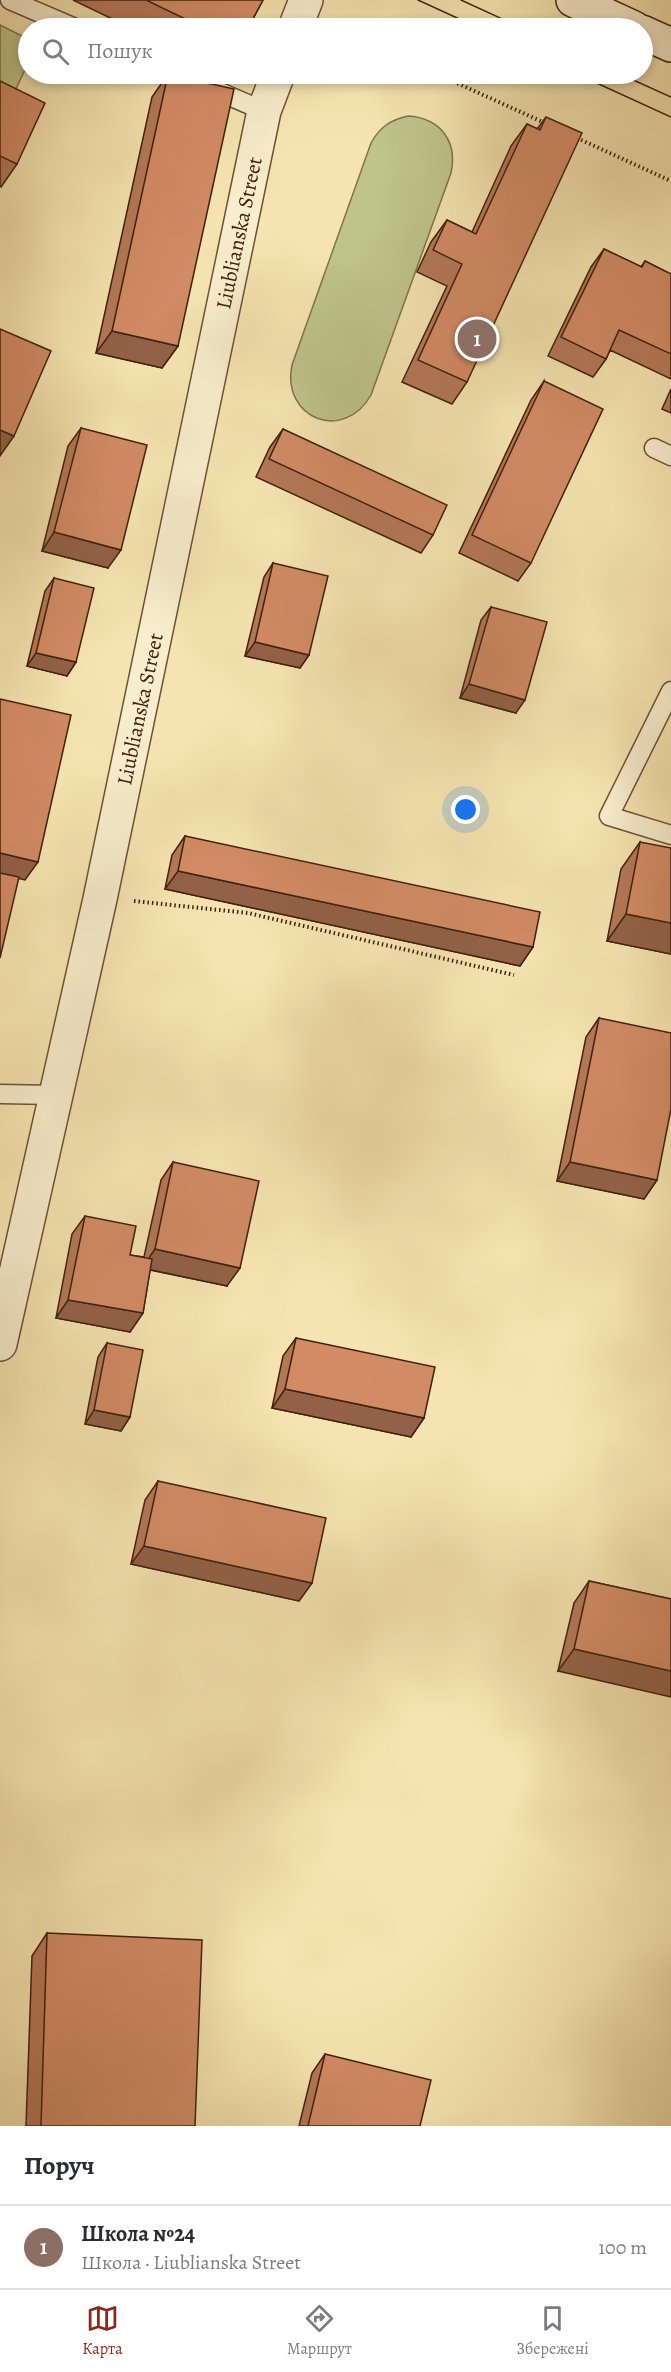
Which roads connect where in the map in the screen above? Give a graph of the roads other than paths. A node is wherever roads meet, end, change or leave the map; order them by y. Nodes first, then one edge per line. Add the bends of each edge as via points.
1 (10, 0) edge
2 (306, 0) edge
3 (577, 1) edge
4 (52, 18) edge
5 (299, 18) edge
6 (613, 18) edge
7 (653, 37) edge
8 (671, 45) edge
9 (201, 84) edge
10 (274, 84) edge
11 (264, 111) junction
12 (671, 691) edge
13 (671, 835) edge
14 (0, 1094) edge
15 (56, 1095) junction
16 (0, 1344) edge

1 - 4 lane
2 - 5 street
3 - 6 street
7 - 8 street
9 - 11 lane
10 - 11 street, Liublianska Street
11 - 15 street, Liublianska Street
12 - 13 lane via 609,816
14 - 15 lane
15 - 16 street, Liublianska Street

